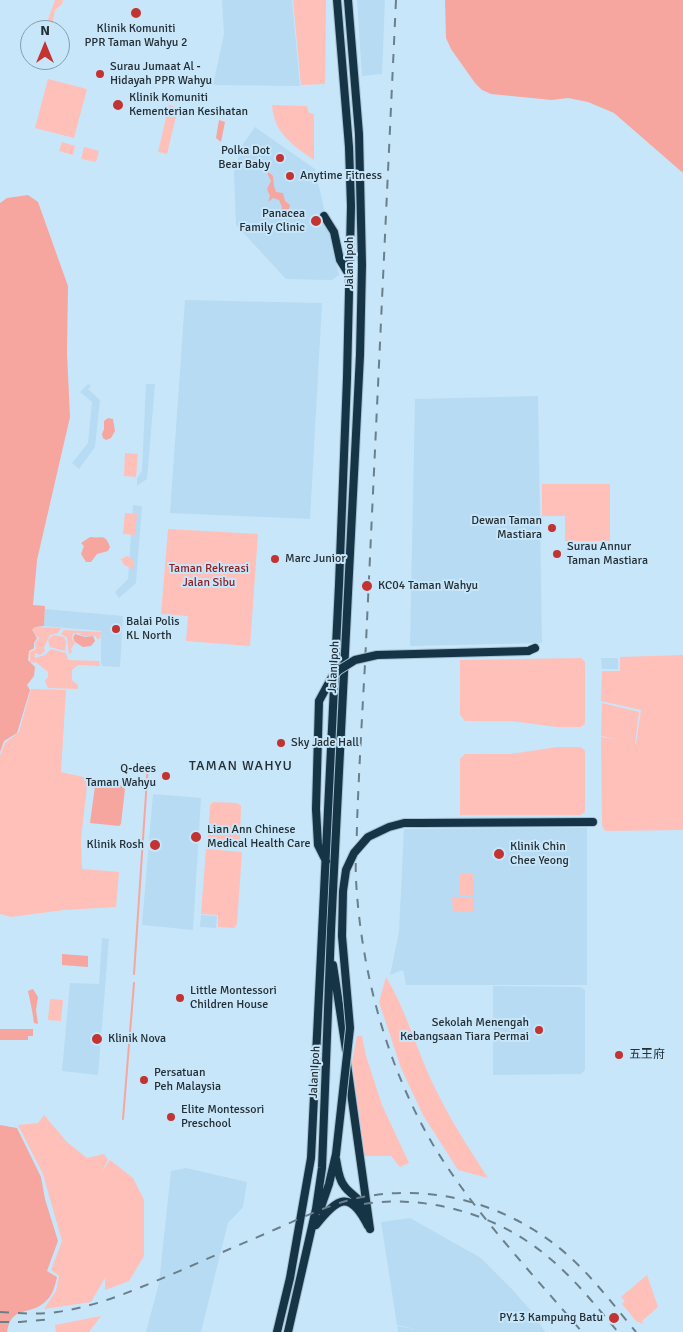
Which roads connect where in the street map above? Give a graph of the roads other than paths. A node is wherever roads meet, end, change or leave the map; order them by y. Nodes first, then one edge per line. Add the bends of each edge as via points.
1 (337, 0) edge
2 (348, 0) edge
3 (324, 216) dead end
4 (349, 275) junction
5 (535, 648) dead end
6 (592, 822) dead end
7 (326, 861) junction
8 (331, 946) junction
9 (336, 1154) junction
10 (369, 1215) junction
11 (316, 1225) junction
12 (308, 1244) junction
13 (277, 1332) edge
14 (288, 1332) edge

1 - 4 highway, Jalan Ipoh via 349,147
2 - 8 highway, Jalan Ipoh via 359,134 362,274
3 - 4 highway via 334,232 340,260
4 - 7 highway, Jalan Ipoh
5 - 7 highway, bridge via 528,651 377,655 355,660 332,677 319,701 316,809 318,845
6 - 9 highway, bridge via 397,824 368,837 350,860 344,880 342,936 350,1028
7 - 13 highway, Jalan Ipoh via 311,1158
8 - 10 highway
8 - 12 highway, Jalan Ipoh via 322,1168
9 - 10 highway via 340,1179 365,1205
9 - 11 highway
10 - 11 highway via 370,1230 357,1206 341,1202 333,1205
11 - 12 highway
12 - 14 highway, Jalan Ipoh

